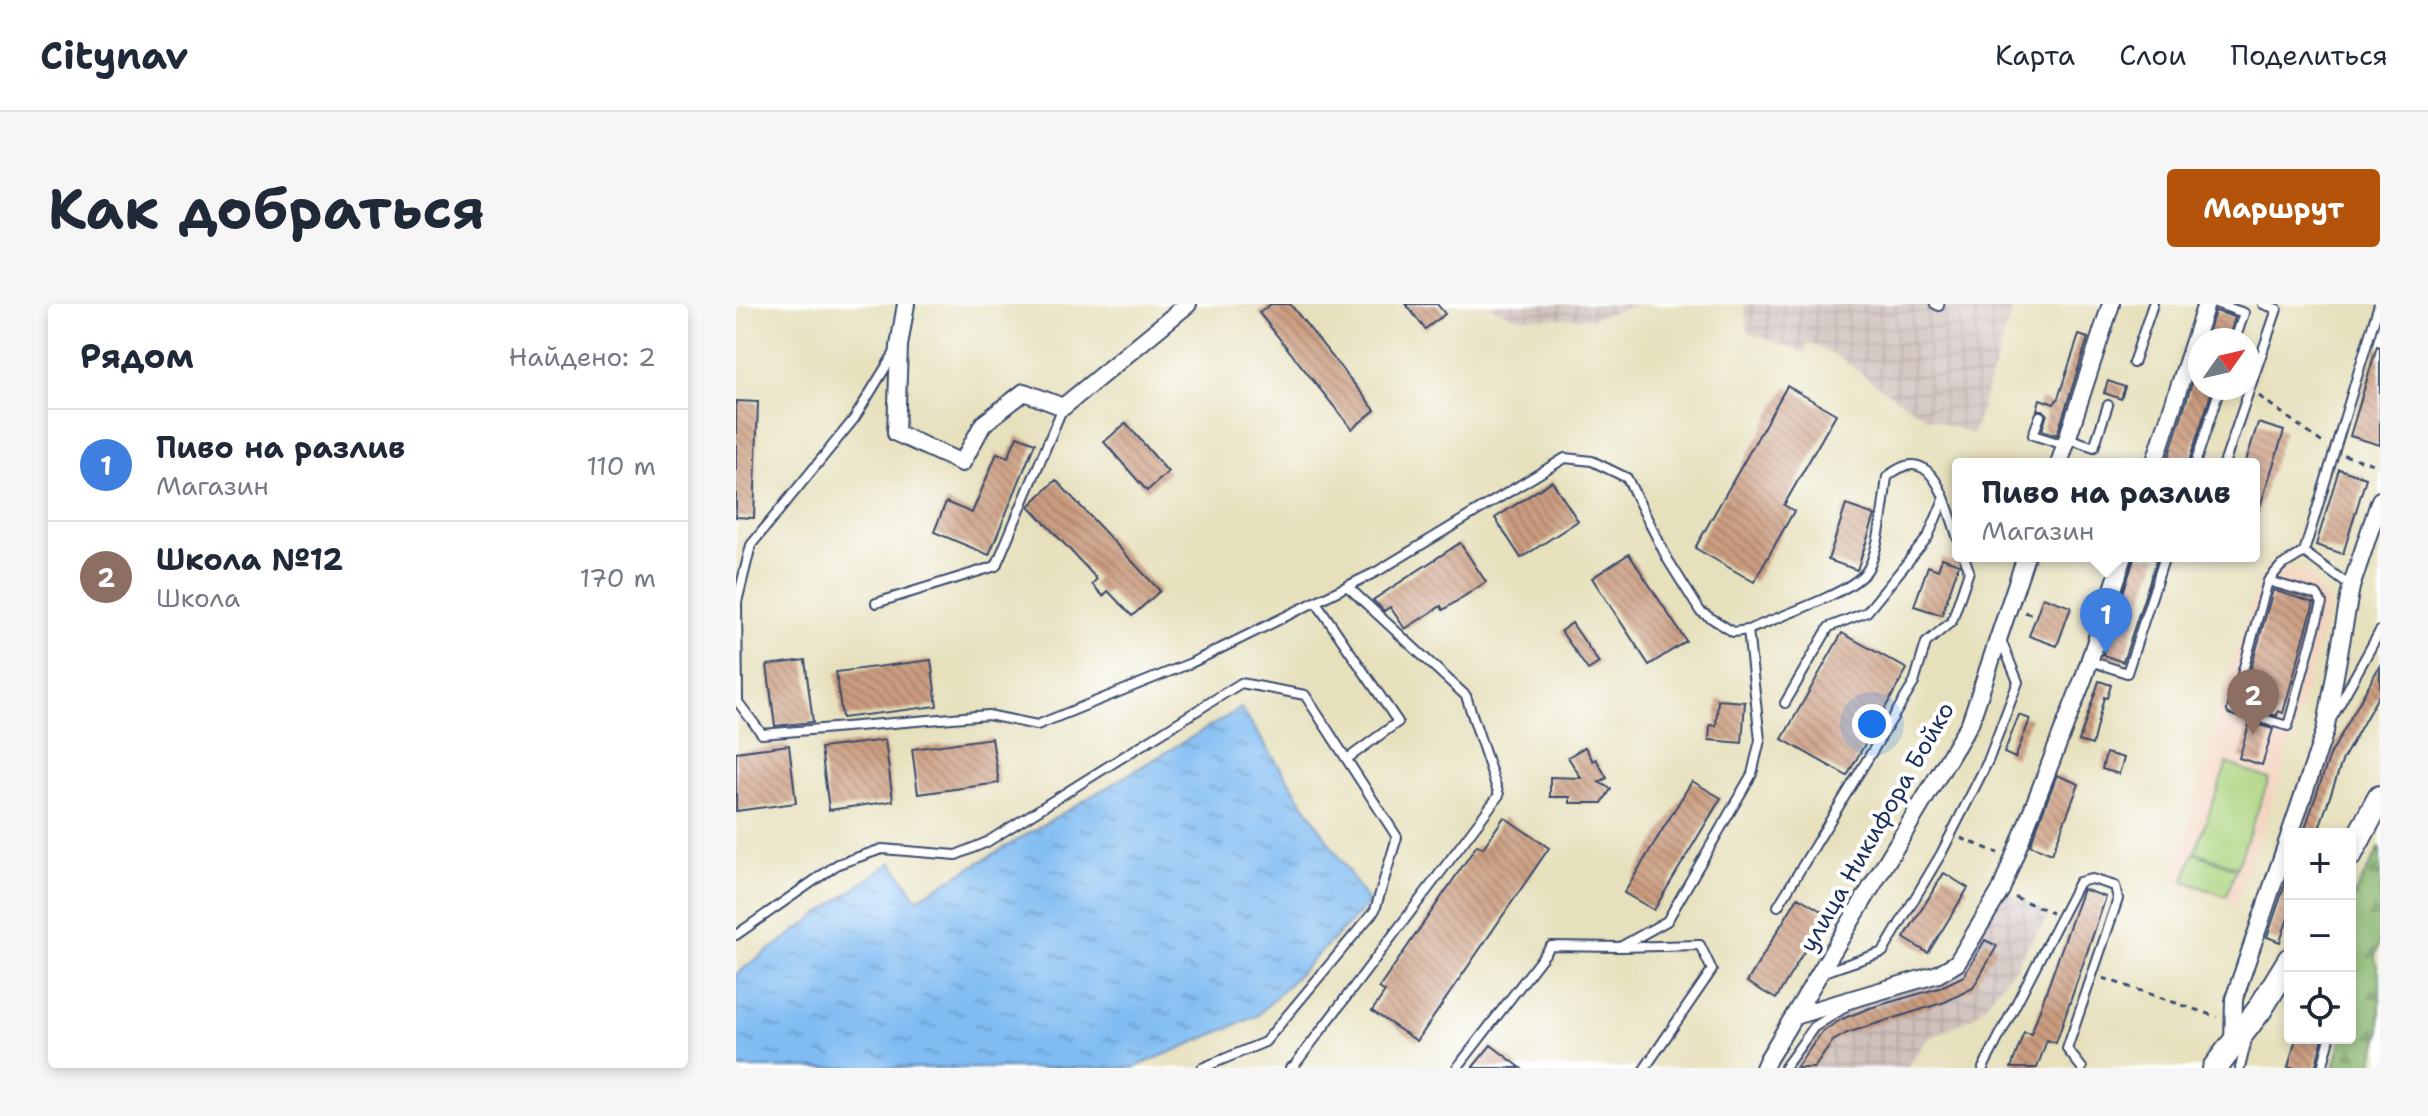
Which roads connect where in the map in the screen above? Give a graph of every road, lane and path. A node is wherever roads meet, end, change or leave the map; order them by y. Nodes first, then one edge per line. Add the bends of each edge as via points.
1 (906, 304) edge
2 (1188, 304) edge
3 (2111, 304) edge
4 (2153, 304) edge
5 (2206, 304) edge
6 (2218, 304) edge
7 (2263, 304) edge
8 (2379, 304) edge
9 (2239, 328) edge
10 (899, 346) junction
11 (2260, 359) edge
12 (2133, 363) dead end
13 (2260, 396) edge
14 (2216, 400) edge
15 (2246, 400) edge
16 (2108, 405) dead end
17 (1063, 407) junction
18 (2040, 416) dead end
19 (2067, 442) junction
20 (2334, 452) junction
21 (2061, 458) edge
22 (2156, 458) edge
23 (2197, 458) edge
24 (2226, 458) edge
25 (2380, 466) edge
26 (1944, 498) junction
27 (2380, 500) edge
28 (1952, 521) edge
29 (2304, 552) junction
30 (1966, 562) edge
31 (2024, 562) edge
32 (2122, 562) edge
33 (2163, 562) edge
34 (2268, 581) junction
35 (1347, 586) junction
36 (2351, 587) junction
37 (1316, 602) junction
38 (876, 603) dead end
39 (1748, 630) junction
40 (2380, 631) edge
41 (1998, 635) junction
42 (2090, 661) junction
43 (1785, 703) dead end
44 (2325, 731) junction
45 (1347, 759) junction
46 (2380, 798) edge
47 (2292, 828) edge
48 (2356, 843) edge
49 (1973, 844) dead end
50 (2284, 852) edge
51 (2013, 859) junction
52 (2001, 890) junction
53 (1778, 906) dead end
54 (2051, 913) dead end
55 (736, 935) edge
56 (1620, 947) junction
57 (2284, 968) edge
58 (1819, 974) junction
59 (2093, 974) junction
60 (1865, 995) junction
61 (1794, 1016) junction
62 (2239, 1030) junction
63 (2328, 1044) edge
64 (1293, 1067) edge
65 (1785, 1067) edge
66 (1202, 1068) edge
67 (1457, 1068) edge
68 (1645, 1068) edge
69 (1764, 1068) edge
70 (1983, 1068) edge
71 (2082, 1068) edge
72 (2215, 1068) edge
73 (2240, 1068) edge
74 (2322, 1068) edge

1 - 10 street
2 - 17 street
3 - 19 street
4 - 12 lane
5 - 22 street
6 - 9 lane via 2244,313
7 - 11 lane via 2277,309
8 - 20 lane
10 - 17 street via 896,433 962,463 983,424 1024,392
10 - 37 lane via 854,419 751,545 737,602 738,702 762,734 988,715 1037,725 1191,663
13 - 20 path
14 - 23 lane
15 - 24 lane
16 - 19 lane via 2094,447
17 - 38 lane via 996,566
18 - 19 lane via 2033,435
19 - 21 street
20 - 25 path
20 - 29 lane
26 - 28 lane
26 - 39 lane via 1933,474 1917,464 1900,466 1887,477 1879,533 1866,572 1842,590
26 - 43 lane via 1928,537 1867,612 1829,627
27 - 36 street
29 - 34 lane
29 - 36 lane
30 - 53 lane via 1969,571 1952,621 1926,643 1914,683
31 - 41 street, улица Никифора Бойко
32 - 42 street
33 - 42 lane via 2127,673
34 - 34 lane via 2232,710 2288,726 2322,603 2317,595
35 - 37 lane
35 - 39 lane via 1565,458 1592,461 1627,478 1700,611 1733,632
35 - 64 lane via 1466,696 1499,795
36 - 44 street
37 - 45 lane via 1398,722
39 - 56 lane via 1760,740 1752,774 1667,921
40 - 44 lane
41 - 58 street, улица Никифора Бойко via 1970,723
41 - 58 lane via 2018,682 1988,761 1941,854 1883,952
42 - 51 street
44 - 47 street
45 - 55 lane via 1305,695 1241,683 987,842 956,855 882,849 838,864
45 - 66 lane via 1397,837 1375,910 1265,1042
46 - 48 main road
49 - 51 path
50 - 62 street via 2234,999
51 - 52 street
52 - 54 path
52 - 60 street via 1957,963 1938,974
56 - 67 lane via 1551,946
56 - 68 lane via 1700,945 1712,970
57 - 62 main road
58 - 61 street, улица Никифора Бойко
59 - 62 path
59 - 70 lane via 2118,899 2115,886 2092,879 2079,882
59 - 71 lane via 2067,1049
60 - 61 street
60 - 65 lane via 1814,1027
61 - 69 street, улица Никифора Бойко
62 - 72 main road
62 - 73 lane
63 - 74 lane

